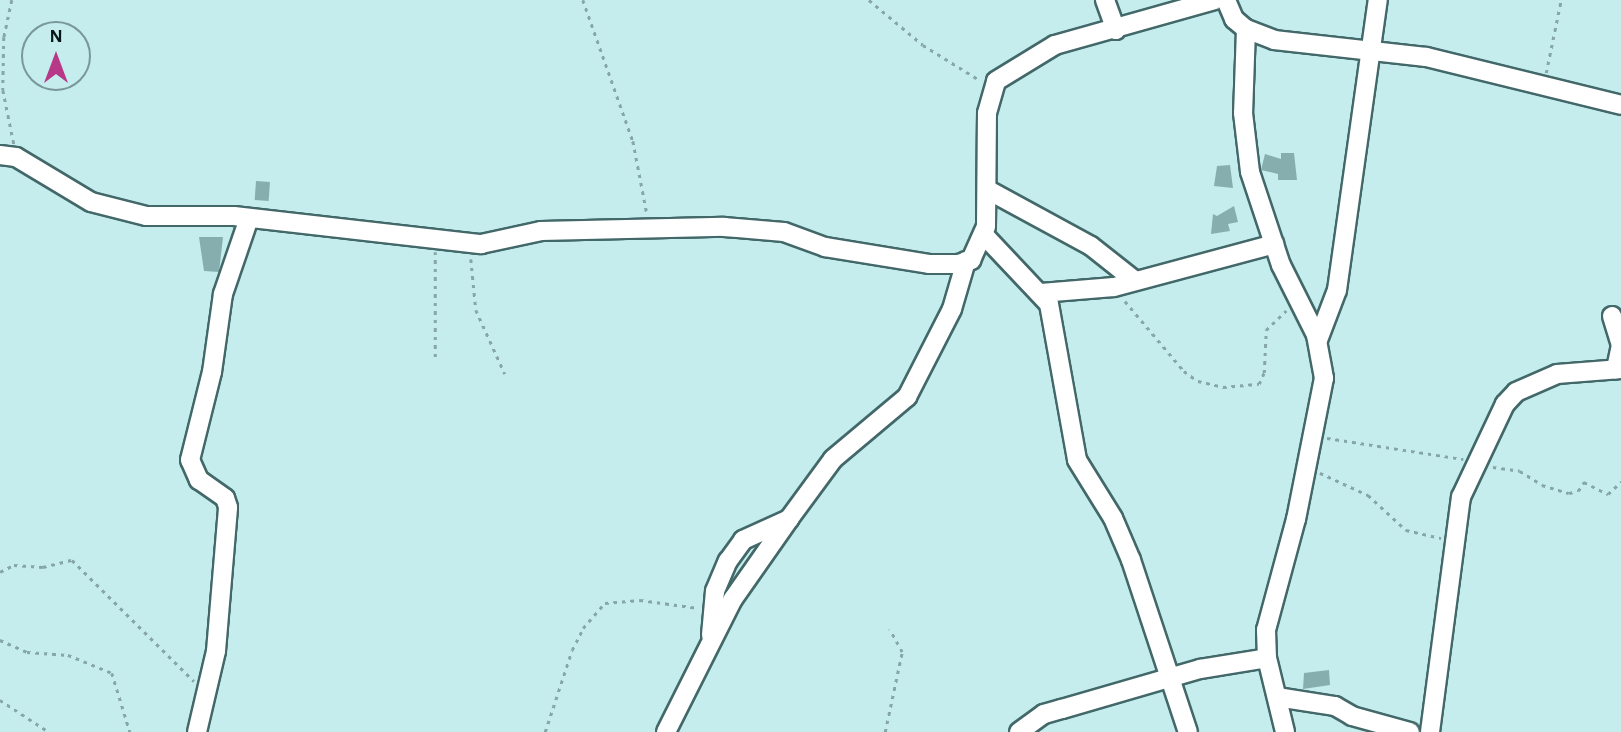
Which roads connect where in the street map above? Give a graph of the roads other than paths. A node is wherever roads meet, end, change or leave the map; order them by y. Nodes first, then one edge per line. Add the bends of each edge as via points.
1 (1105, 0) edge
2 (1215, 0) edge
3 (1226, 0) edge
4 (1378, 0) edge
5 (1246, 29) junction
6 (1116, 30) junction
7 (1371, 49) junction
8 (1621, 105) edge
9 (8, 156) edge
10 (988, 190) junction
11 (249, 218) junction
12 (984, 234) junction
13 (1274, 244) junction
14 (966, 261) junction
15 (1134, 280) junction
16 (1041, 293) junction
17 (1612, 316) dead end
18 (1318, 340) junction
19 (1619, 369) edge
20 (789, 519) junction
21 (712, 639) junction
22 (1267, 658) junction
23 (1171, 679) junction
24 (1277, 697) junction
25 (197, 732) edge
26 (666, 732) edge
27 (1018, 732) edge
28 (1188, 732) edge
29 (1284, 732) edge
30 (1410, 732) edge
31 (1430, 732) edge

1 - 6 street
2 - 6 street
3 - 5 street via 1234,19
4 - 7 street
5 - 7 street via 1274,40
5 - 13 street via 1243,113 1248,152
6 - 10 street via 1055,45 1014,67 993,88 987,113
7 - 8 street via 1464,64
7 - 18 street via 1336,290
9 - 11 street via 74,194 125,213
10 - 12 street
10 - 15 street via 1091,246
11 - 14 street via 471,242 541,231 649,225 784,232 825,247 929,264
11 - 25 street via 223,294 212,372 190,460 199,480 225,498 228,507 220,615
12 - 14 street via 971,260
12 - 16 street
13 - 15 street
13 - 18 street
14 - 20 street via 952,310 907,397 833,459
15 - 16 street via 1114,287
16 - 23 street via 1055,321 1077,460 1114,518
17 - 19 street via 1620,345
18 - 22 street via 1324,378 1307,468 1268,620
19 - 31 street via 1557,374 1516,392 1505,404 1461,497
20 - 21 street via 733,599
20 - 21 street via 743,540 727,561 711,610
21 - 26 street
22 - 23 street via 1230,662
22 - 24 street
23 - 27 street via 1044,714
23 - 28 street
24 - 29 street
24 - 30 street via 1335,706 1352,716

